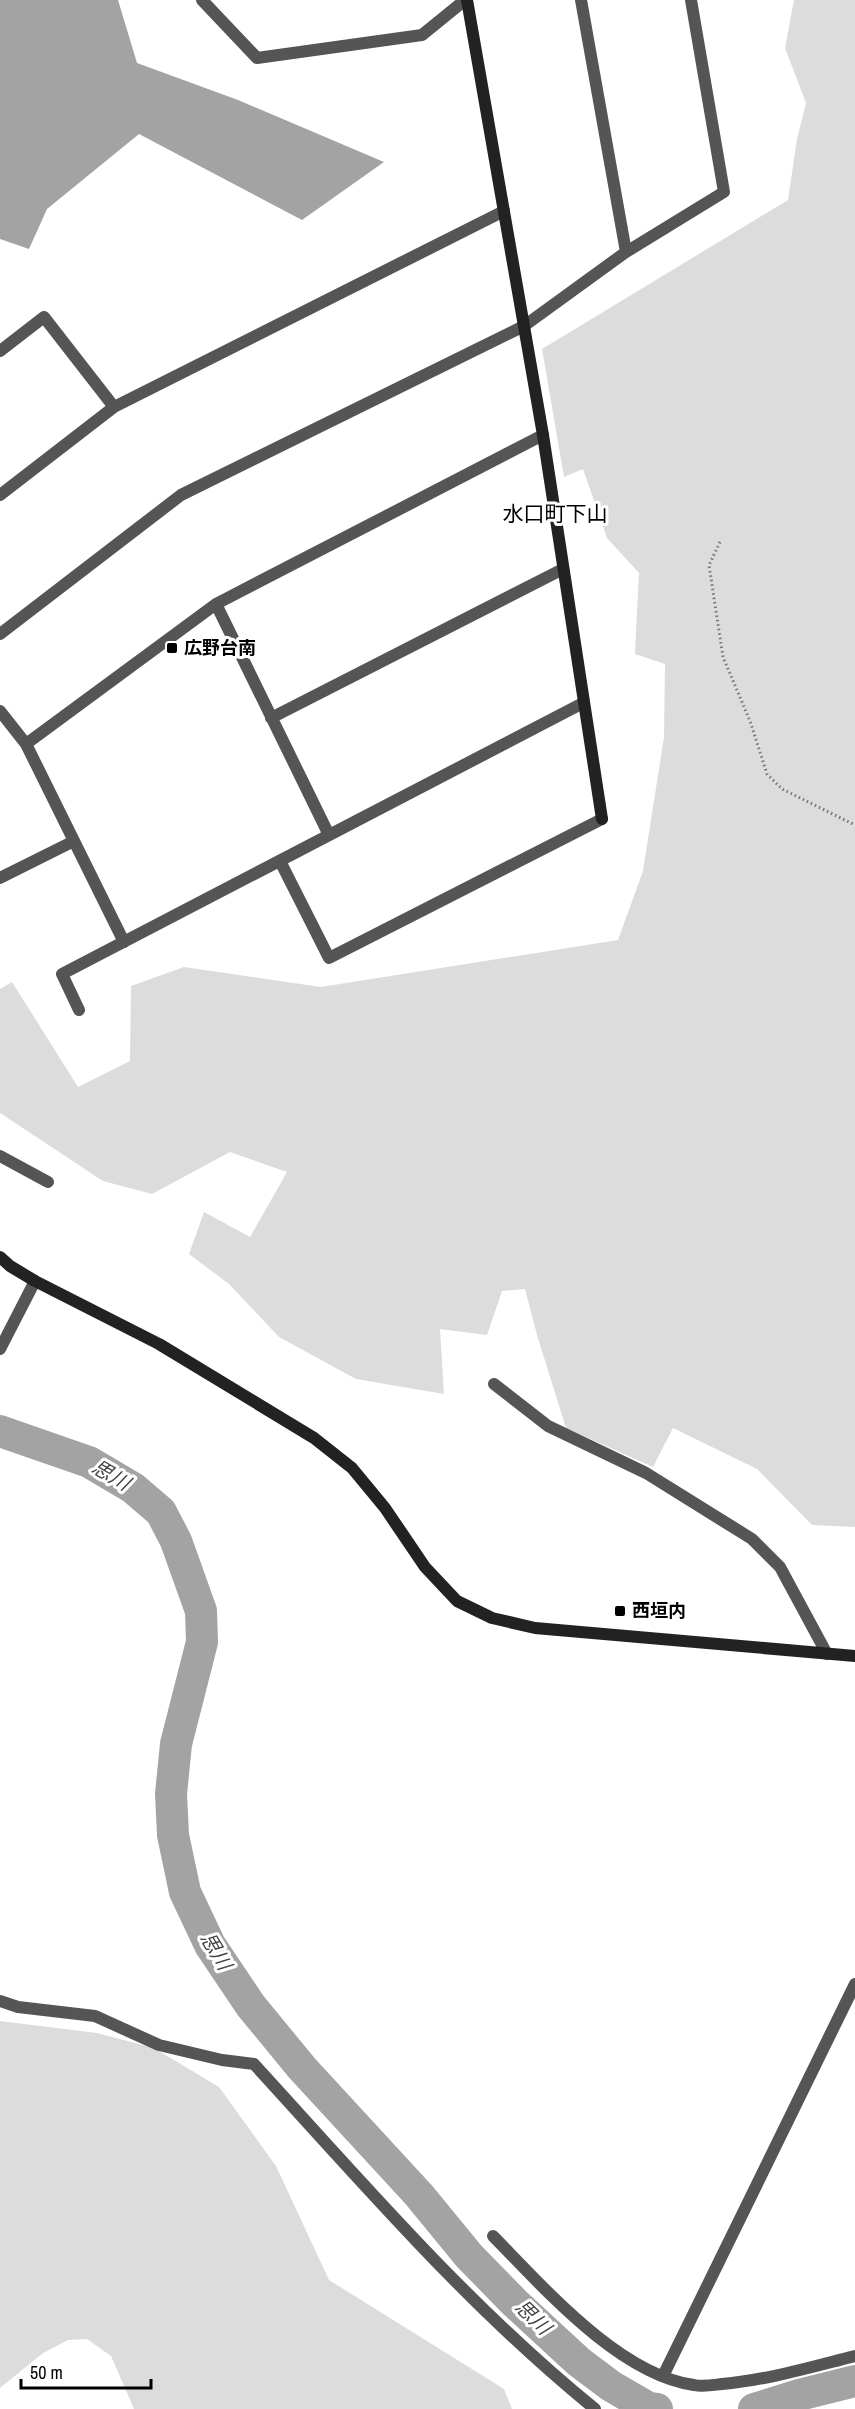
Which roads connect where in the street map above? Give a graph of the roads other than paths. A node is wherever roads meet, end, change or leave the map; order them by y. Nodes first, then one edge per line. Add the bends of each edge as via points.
1 (202, 0) edge
2 (466, 0) edge
3 (581, 0) edge
4 (691, 0) edge
5 (504, 211) junction
6 (627, 252) junction
7 (524, 326) junction
8 (0, 351) edge
9 (114, 406) junction
10 (543, 435) junction
11 (0, 495) edge
12 (563, 569) junction
13 (216, 604) junction
14 (0, 634) edge
15 (583, 703) junction
16 (0, 711) edge
17 (271, 718) junction
18 (26, 744) junction
19 (329, 835) junction
20 (74, 841) junction
21 (280, 861) junction
22 (0, 878) edge
23 (124, 942) junction
24 (79, 1010) dead end
25 (0, 1156) edge
26 (48, 1182) dead end
27 (0, 1257) edge
28 (35, 1281) junction
29 (0, 1349) edge
30 (494, 1384) dead end
31 (826, 1654) junction
32 (855, 1656) edge
33 (855, 1984) edge
34 (0, 2001) edge
35 (494, 2236) dead end
36 (855, 2356) edge
37 (663, 2376) junction
38 (595, 2409) edge

1 - 2 street via 256,58 422,34
2 - 5 street
3 - 6 street
4 - 6 street via 724,192
5 - 7 street
5 - 9 street
6 - 7 street
7 - 10 street
7 - 14 street via 181,495
8 - 9 street via 44,317
9 - 11 street
10 - 12 street
10 - 13 street
12 - 15 street
12 - 17 street
13 - 17 street
13 - 18 street
15 - 19 street
15 - 21 street via 602,819 329,958
16 - 18 street
17 - 19 street
18 - 20 street
19 - 21 street
20 - 22 street
20 - 23 street
21 - 23 street
23 - 24 street via 62,974
25 - 26 street
27 - 28 street
28 - 29 street
28 - 31 street via 159,1344 314,1438 352,1468 425,1567 457,1601 492,1618 535,1628
30 - 31 street via 548,1426 646,1473 752,1539 780,1567
31 - 32 street
33 - 37 street
34 - 38 street via 18,2007 95,2016 159,2045 254,2064 500,2327
35 - 37 street via 555,2298 625,2358
36 - 37 street via 733,2383 696,2386

